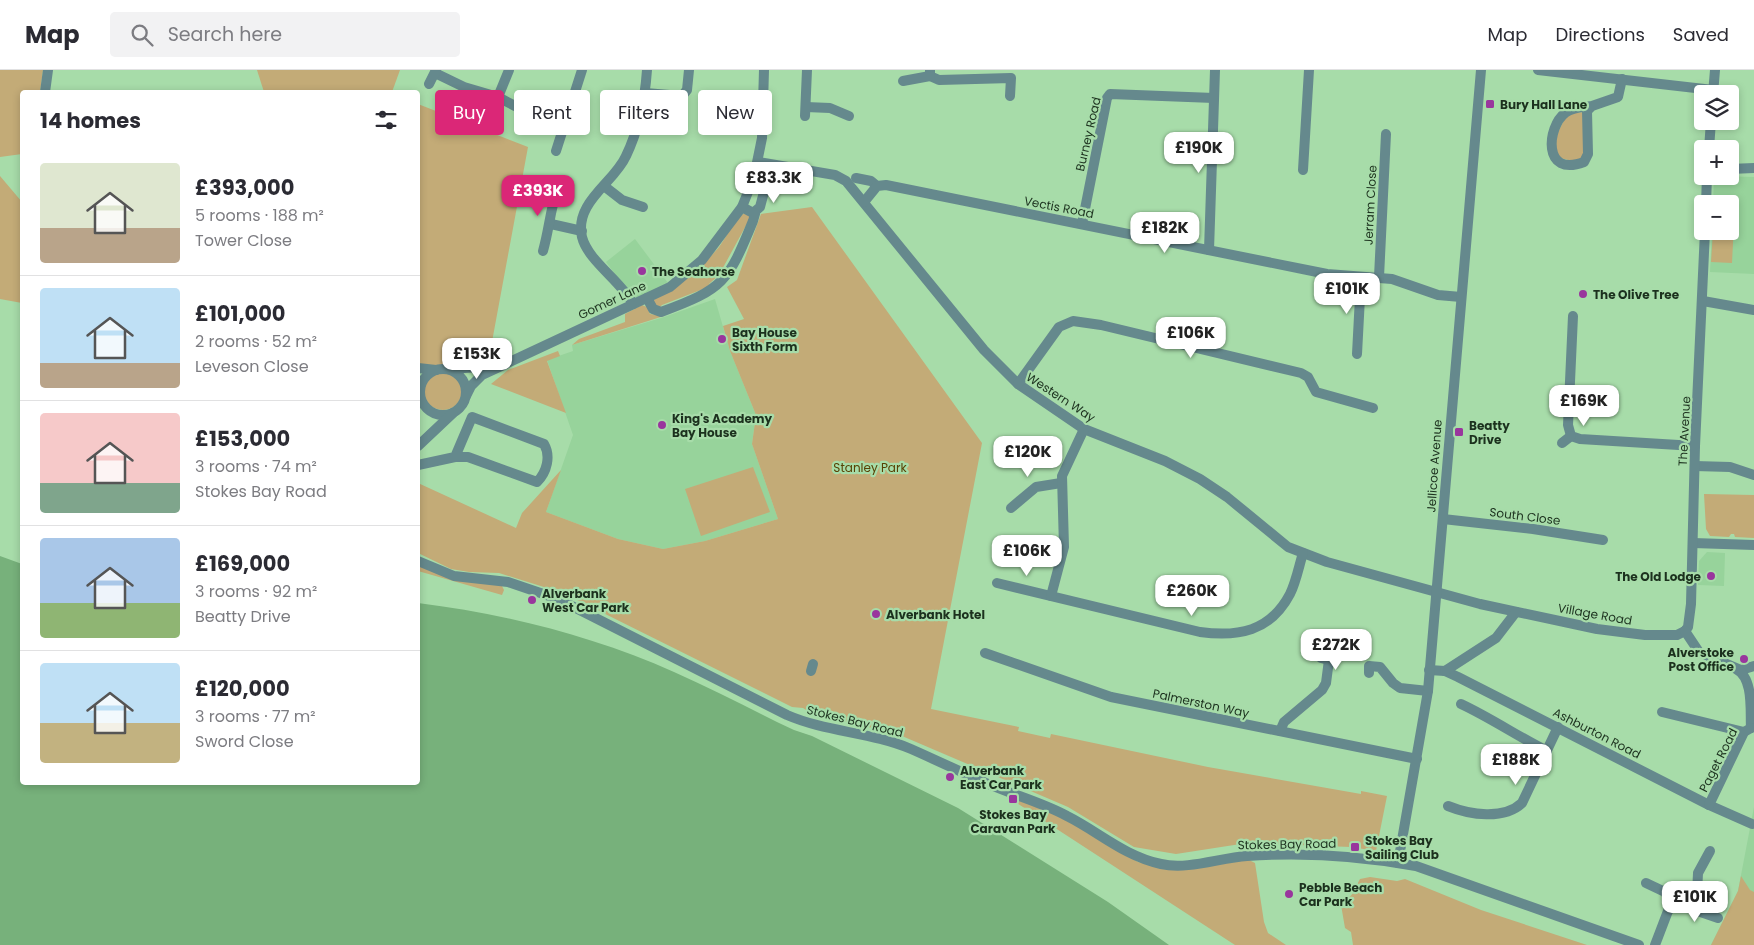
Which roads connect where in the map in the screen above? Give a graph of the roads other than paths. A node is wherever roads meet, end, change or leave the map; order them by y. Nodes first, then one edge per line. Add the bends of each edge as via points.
1 (48, 70) edge
2 (509, 70) edge
3 (582, 70) edge
4 (648, 70) edge
5 (689, 70) edge
6 (764, 70) edge
7 (807, 70) edge
8 (1215, 70) edge
9 (1309, 70) edge
10 (1481, 70) edge
11 (1538, 70) edge
12 (1715, 70) edge
13 (435, 71) edge
14 (930, 73) edge
15 (1622, 79) junction
16 (902, 82) dead end
17 (429, 84) dead end
18 (1714, 85) edge
19 (1694, 89) edge
20 (45, 90) edge
21 (474, 90) edge
22 (501, 90) edge
23 (645, 90) edge
24 (687, 90) edge
25 (1010, 96) dead end
26 (1214, 98) junction
27 (504, 100) edge
28 (514, 106) dead end
29 (1592, 106) junction
30 (849, 116) dead end
31 (1386, 134) dead end
32 (634, 135) edge
33 (556, 151) dead end
34 (758, 162) junction
35 (1754, 168) edge
36 (1739, 169) edge
37 (1303, 170) dead end
38 (768, 177) dead end
39 (856, 178) dead end
40 (604, 186) junction
41 (877, 186) junction
42 (557, 190) dead end
43 (864, 202) junction
44 (643, 207) dead end
45 (742, 207) junction
46 (753, 212) junction
47 (551, 224) junction
48 (1082, 224) junction
49 (582, 231) junction
50 (1705, 240) edge
51 (1209, 250) junction
52 (543, 251) dead end
53 (1379, 277) junction
54 (1361, 278) junction
55 (1461, 297) junction
56 (648, 298) junction
57 (1703, 301) junction
58 (633, 304) junction
59 (1754, 310) edge
60 (1573, 316) dead end
61 (1356, 355) dead end
62 (501, 364) junction
63 (420, 368) edge
64 (449, 369) junction
65 (436, 370) junction
66 (1018, 384) junction
67 (420, 389) edge
68 (420, 395) edge
69 (466, 396) junction
70 (426, 408) junction
71 (1373, 408) dead end
72 (454, 412) junction
73 (1084, 429) junction
74 (1571, 436) junction
75 (427, 437) junction
76 (1562, 442) dead end
77 (420, 444) edge
78 (1695, 446) junction
79 (456, 457) junction
80 (420, 464) edge
81 (1694, 466) junction
82 (1754, 475) edge
83 (1061, 483) junction
84 (1027, 509) dead end
85 (1443, 519) junction
86 (1603, 540) dead end
87 (1692, 543) junction
88 (1754, 545) edge
89 (1303, 553) junction
90 (420, 562) edge
91 (997, 583) dead end
92 (1436, 592) junction
93 (1051, 596) junction
94 (1516, 612) junction
95 (1685, 631) junction
96 (1340, 649) dead end
97 (985, 653) dead end
98 (1754, 666) edge
99 (1736, 668) junction
100 (1430, 670) junction
101 (1754, 670) edge
102 (1445, 671) junction
103 (1369, 673) dead end
104 (1748, 688) junction
105 (1428, 691) junction
106 (1461, 704) dead end
107 (1662, 712) dead end
108 (1558, 727) junction
109 (1750, 730) edge
110 (1280, 732) junction
111 (1547, 751) junction
112 (1417, 759) junction
113 (1709, 805) junction
114 (1448, 806) dead end
115 (1752, 824) dead end
116 (1709, 851) dead end
117 (1398, 863) junction
118 (1646, 883) dead end
119 (1673, 906) junction
120 (1692, 908) junction
121 (1718, 918) dead end
122 (1640, 945) edge
123 (1655, 945) edge

1 - 20 street
2 - 22 street
3 - 33 street via 567,133
4 - 23 street
5 - 24 street
6 - 34 street, Gomer Lane
7 - 30 street via 805,111 830,108
8 - 26 street
9 - 37 street
10 - 55 street, Jellicoe Avenue
11 - 15 street
12 - 18 street
13 - 17 street
13 - 21 street
14 - 16 street
14 - 25 street via 939,80 1011,78
15 - 19 street
15 - 29 street via 1618,97
26 - 48 street, Burney Road via 1110,94 1106,98
26 - 51 street
27 - 28 street
29 - 29 street via 1587,111 1588,154 1584,162 1564,165 1553,157 1552,151 1560,118 1567,112
31 - 53 street, Jerram Close
32 - 40 street via 620,168
34 - 43 street, Western Way via 835,175 846,181
34 - 45 street, Gomer Lane
35 - 36 street
38 - 46 street via 760,207
39 - 41 street, Vectis Road via 871,181
40 - 44 street via 622,200
40 - 49 street via 588,204
41 - 43 street
41 - 48 street, Vectis Road via 886,185
42 - 47 street
43 - 66 street, Western Way via 984,350
45 - 46 street
45 - 56 street, Gomer Lane via 702,260 670,287
46 - 56 street via 754,221 725,279 693,300 661,312 653,309
47 - 49 street
47 - 52 street
48 - 51 street, Vectis Road
49 - 58 street via 589,250
50 - 57 street, The Avenue
51 - 54 street, Vectis Road
53 - 54 street, Vectis Road
53 - 55 street, Vectis Road via 1392,278 1438,295
54 - 61 street
55 - 85 street, Jellicoe Avenue
56 - 58 street, Gomer Lane
57 - 59 street
57 - 78 street, The Avenue
58 - 62 street, Gomer Lane
60 - 74 street via 1568,425
62 - 64 street
62 - 69 street via 476,380
63 - 65 street
64 - 65 street
64 - 69 street via 461,377
65 - 67 street via 425,376
66 - 71 street via 1059,326 1073,321 1300,373 1308,378 1316,392
66 - 73 street, Western Way
68 - 70 street
69 - 72 street
70 - 72 street via 440,415
70 - 75 street via 432,423
72 - 75 street
73 - 83 street
73 - 89 street, Western Way via 1165,461 1200,479 1277,539
74 - 76 street
74 - 78 street via 1580,440
75 - 77 street
78 - 81 street, The Avenue
79 - 79 street via 472,417 544,444 548,451 548,462 537,482 468,457
79 - 80 street
81 - 82 street via 1730,467
81 - 87 street, The Avenue
83 - 84 street via 1036,488 1015,504
83 - 93 street via 1064,547
85 - 86 street, South Close
85 - 92 street, Jellicoe Avenue
87 - 88 street
87 - 95 street, The Avenue via 1691,604
89 - 92 street, Western Way
89 - 93 street via 1290,593 1279,610 1266,622 1246,632 1223,635 1200,632
90 - 117 street, Stokes Bay Road via 454,576 517,584 558,599 795,718 817,726 885,739 909,748 986,783 1045,805 1141,859 1162,865 1182,865 1246,856 1335,856
91 - 93 street
92 - 94 street, Village Road
92 - 100 street, Jellicoe Avenue
94 - 95 street, Village Road via 1622,634 1677,635
94 - 102 street via 1496,638
95 - 99 street via 1699,652
96 - 110 street via 1325,659 1326,683 1322,690 1284,722
97 - 110 street, Palmerston Way via 1024,664 1092,692
98 - 99 street via 1743,670
99 - 104 street via 1744,675
100 - 102 street, Ashburton Road
100 - 105 street, Jellicoe Avenue
101 - 104 street
102 - 108 street, Ashburton Road
103 - 105 street via 1369,666 1380,667 1400,688
104 - 109 street
105 - 112 street, Jellicoe Avenue
106 - 111 street
107 - 109 street
108 - 111 street
108 - 113 street, Ashburton Road
109 - 113 street, Paget Road
110 - 112 street, Palmerston Way
111 - 114 street via 1522,803 1514,810 1505,814 1462,812
112 - 117 street, Jellicoe Avenue
113 - 115 street, Ashburton Road
116 - 120 street via 1698,876 1698,892
117 - 122 street, Stokes Bay Road via 1416,866
118 - 119 street via 1665,892
119 - 120 street
119 - 123 street
120 - 121 street

